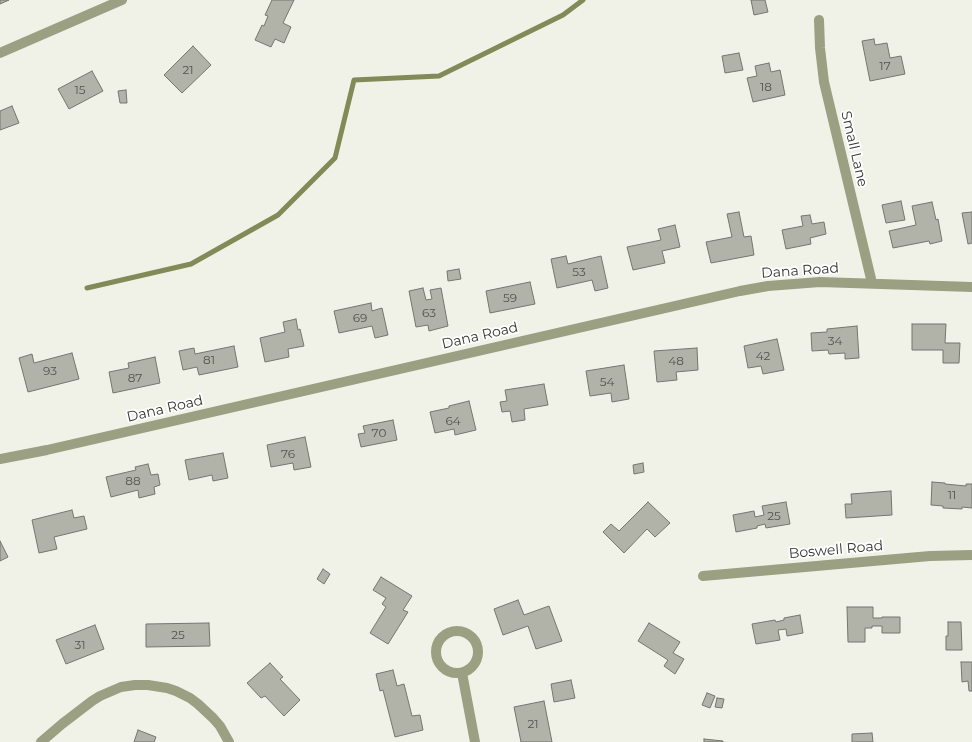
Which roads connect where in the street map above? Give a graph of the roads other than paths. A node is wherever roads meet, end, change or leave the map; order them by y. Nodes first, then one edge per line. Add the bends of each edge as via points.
1 (122, 0) edge
2 (820, 20) dead end
3 (0, 54) edge
4 (872, 283) junction
5 (972, 287) edge
6 (0, 459) edge
7 (972, 555) edge
8 (703, 576) dead end
9 (462, 673) junction
10 (41, 742) edge
11 (229, 742) edge
12 (475, 742) edge

1 - 3 street
2 - 4 street, Small Lane via 824,82
4 - 5 street, Dana Road
4 - 6 street, Dana Road via 820,282 740,291 55,449
7 - 8 street, Boswell Road via 930,556
9 - 9 street via 444,668 436,656 441,638 457,630 466,632 473,638 479,650 476,663
9 - 12 street
10 - 11 street via 100,696 121,687 148,685 176,691 190,698 213,718

